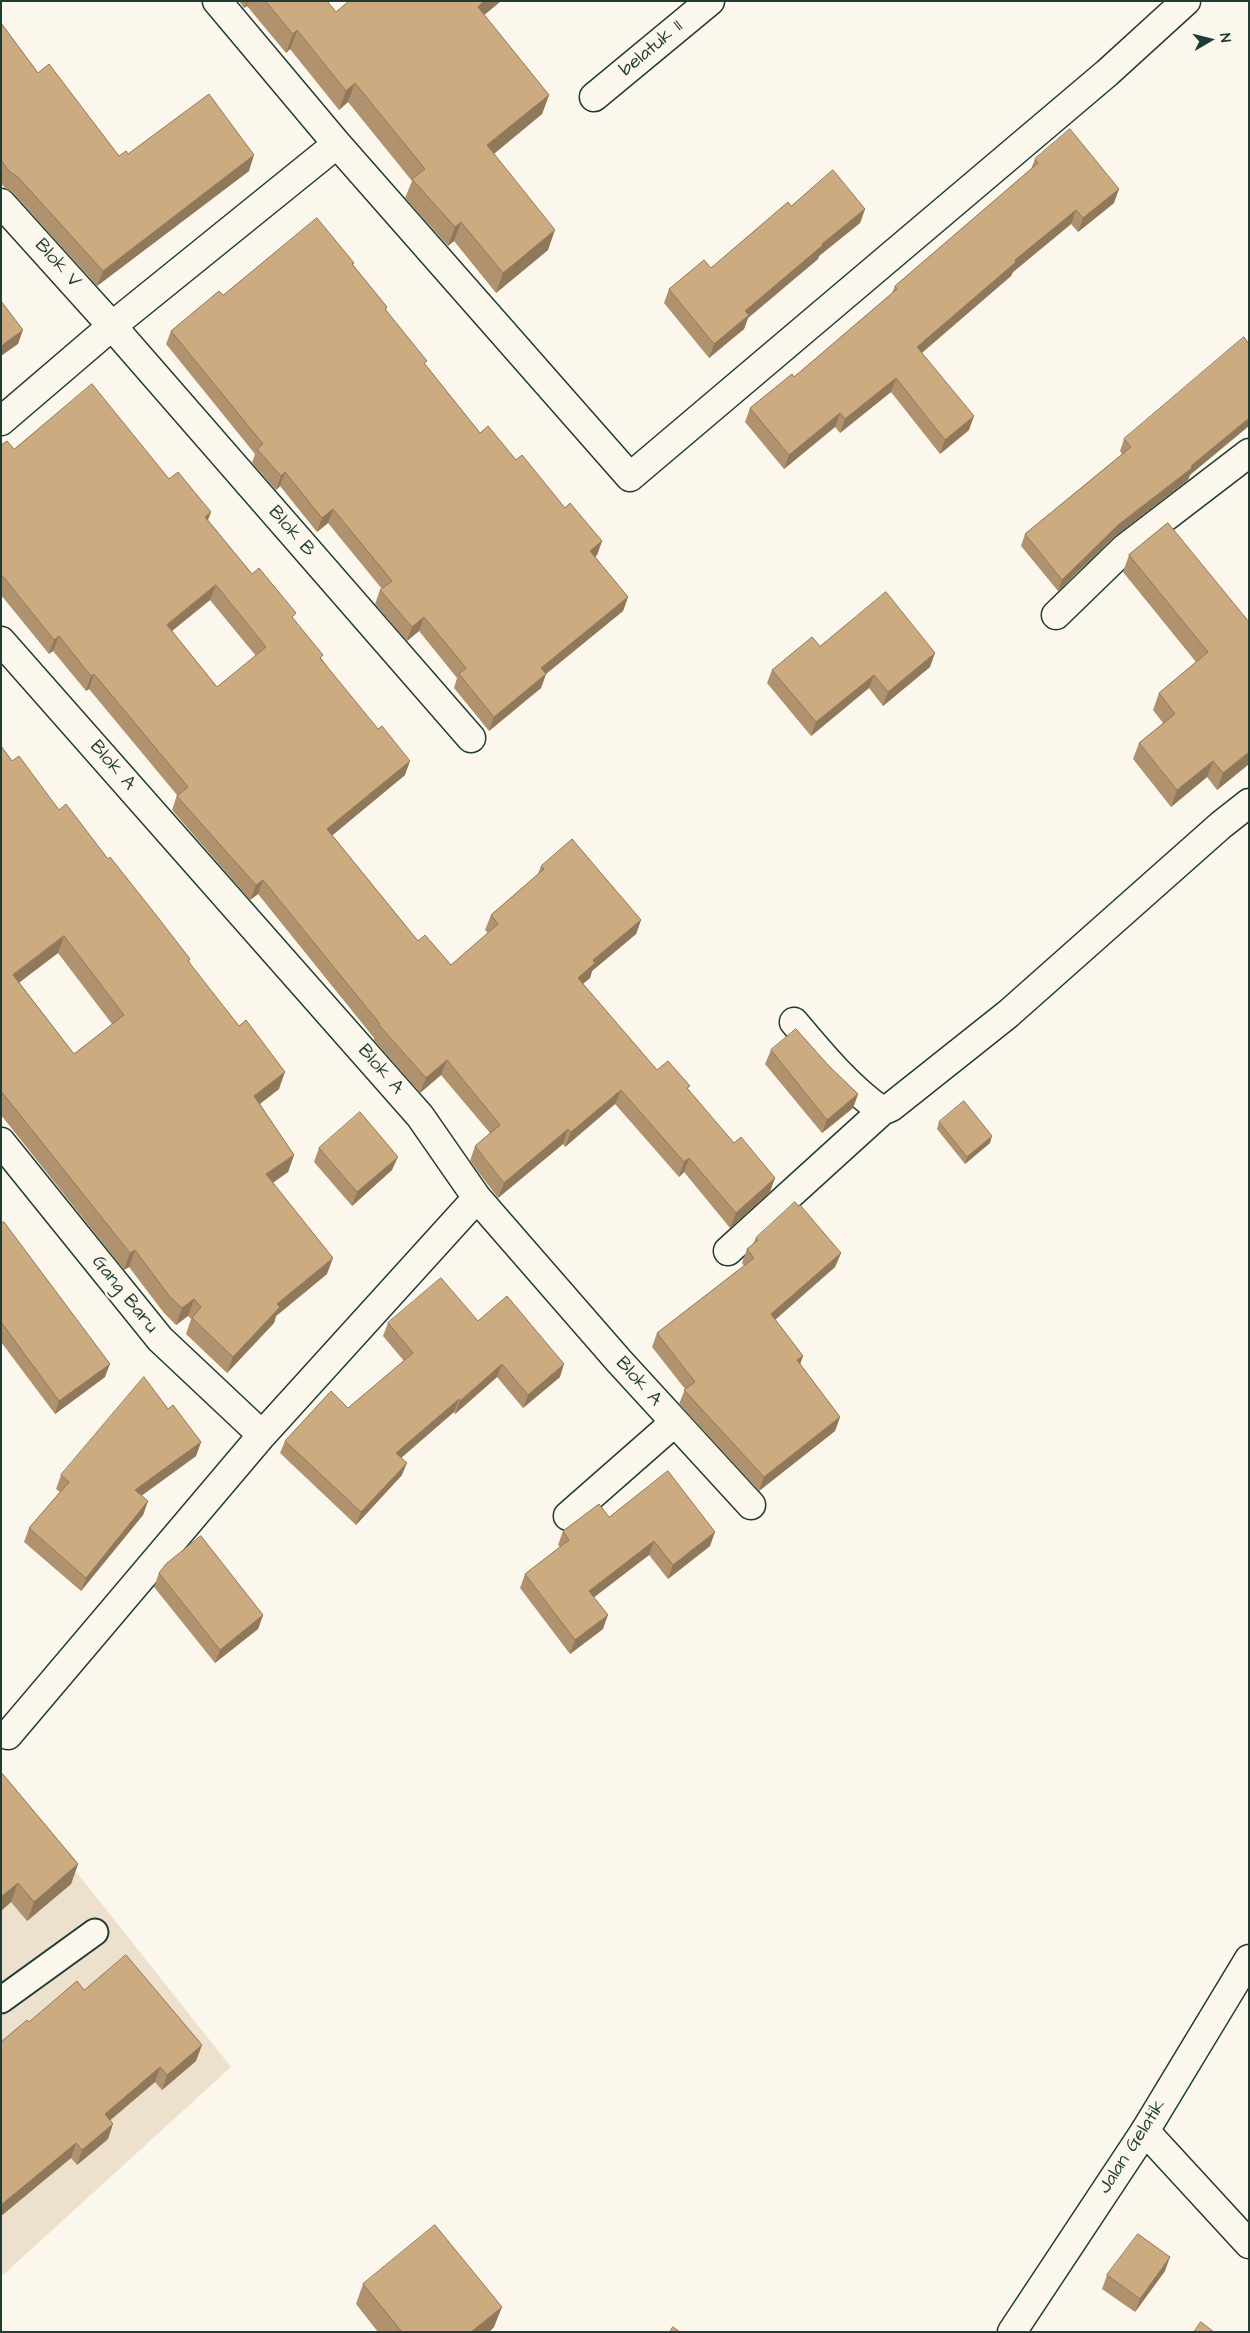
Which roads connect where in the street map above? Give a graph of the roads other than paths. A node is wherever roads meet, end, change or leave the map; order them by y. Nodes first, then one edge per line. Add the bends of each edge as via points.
1 (217, 1) edge
2 (710, 1) edge
3 (1186, 1) edge
4 (594, 97) dead end
5 (337, 144) junction
6 (1, 203) edge
7 (112, 326) junction
8 (1, 421) edge
9 (1249, 453) edge
10 (1056, 615) dead end
11 (1, 641) edge
12 (470, 738) dead end
13 (1249, 802) edge
14 (794, 1022) dead end
15 (882, 1111) junction
16 (1, 1142) edge
17 (477, 1198) junction
18 (728, 1252) dead end
19 (675, 1422) junction
20 (262, 1435) junction
21 (751, 1505) dead end
22 (568, 1516) dead end
23 (8, 1735) dead end
24 (94, 1932) dead end
25 (1249, 1959) edge
26 (1, 2000) edge
27 (1145, 2131) junction
28 (1249, 2244) edge
29 (1012, 2332) edge

1 - 5 street
2 - 4 street, belatuk 11
3 - 5 street via 1107,73 630,477
5 - 7 street
6 - 7 street, Blok V
7 - 8 street
7 - 12 street, Blok B
9 - 10 street via 1125,548
11 - 17 street, Blok A via 420,1116
13 - 15 street via 1008,1014 902,1100
14 - 15 street via 833,1068
15 - 18 street
16 - 20 street, Gang Baru via 160,1339
17 - 19 street, Blok A
17 - 20 street
19 - 21 street, Blok A
19 - 22 street
20 - 23 street
24 - 26 lane
25 - 27 street, Jalan Gelatik
27 - 28 street
27 - 29 street, Jalan Gelatik

